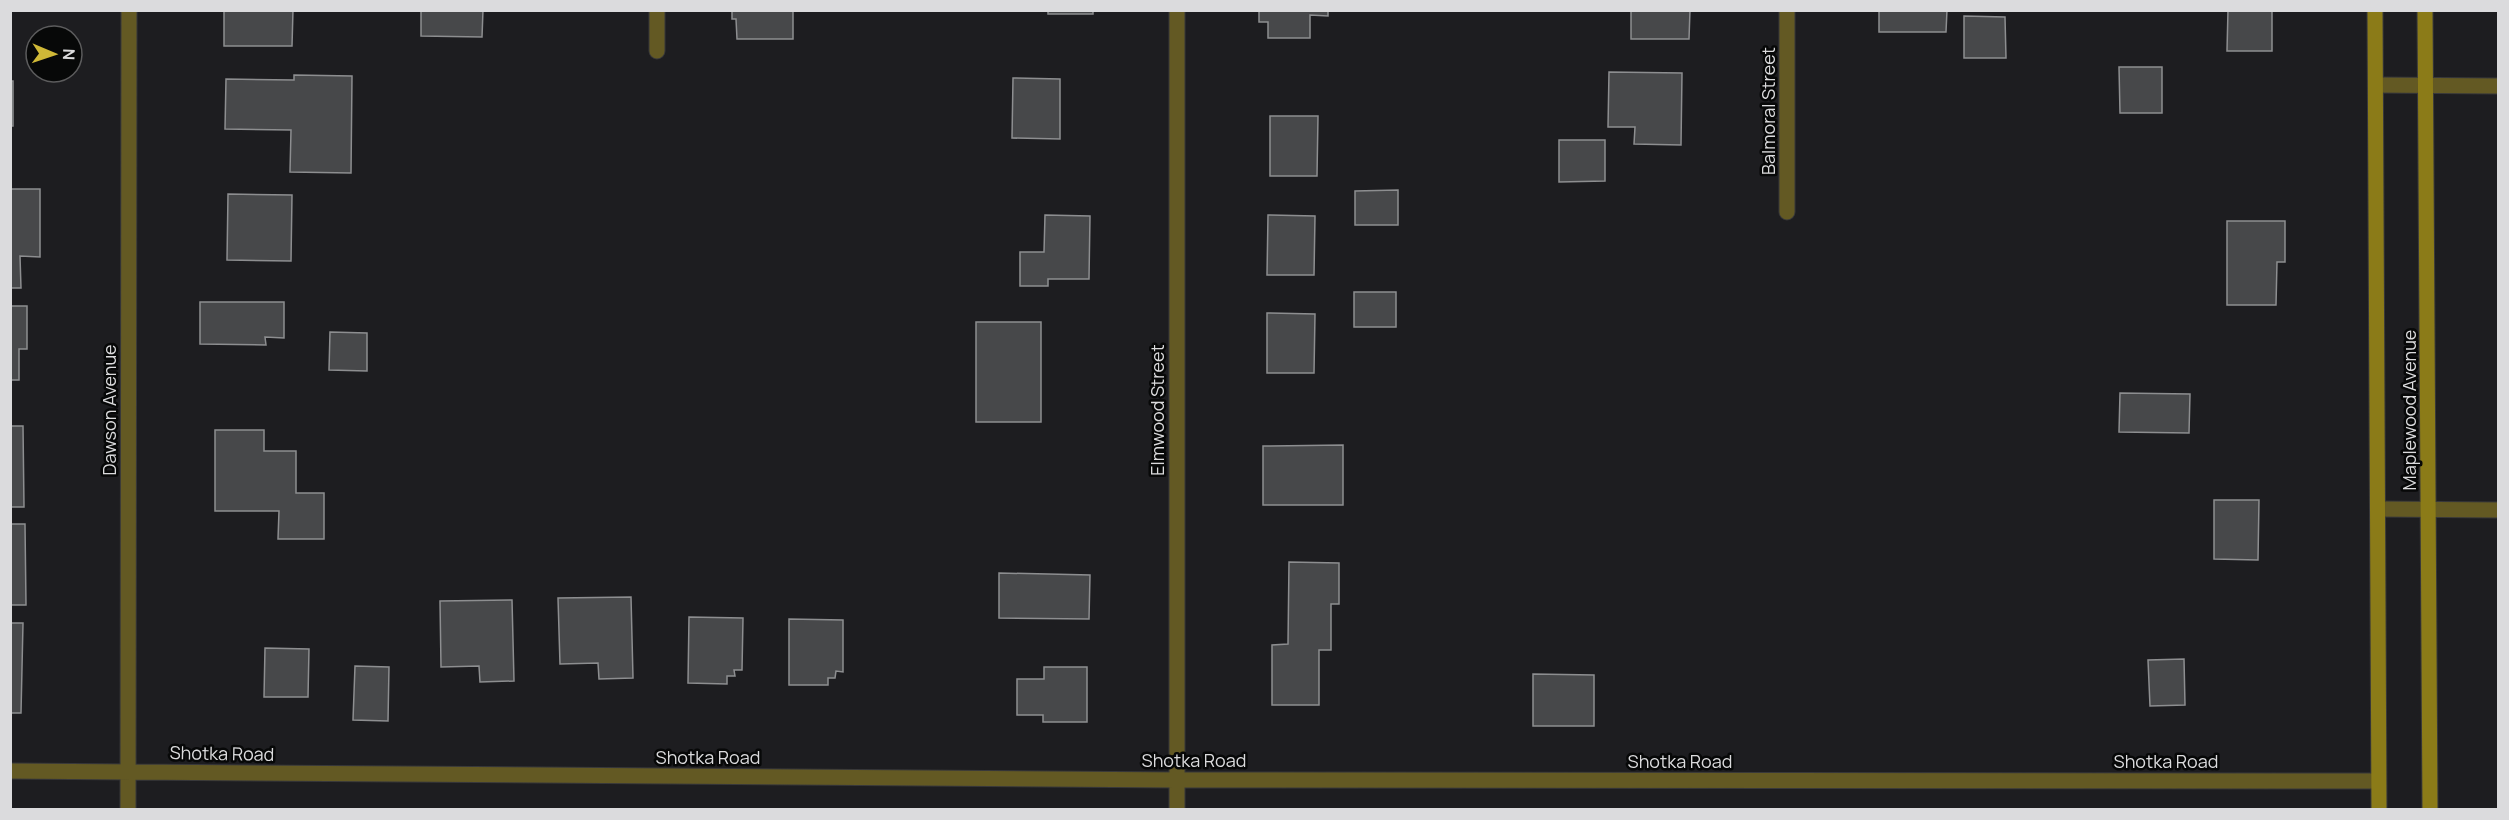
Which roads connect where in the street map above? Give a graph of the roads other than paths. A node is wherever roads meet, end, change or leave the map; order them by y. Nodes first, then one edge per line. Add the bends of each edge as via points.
1 (129, 10) edge
2 (657, 10) edge
3 (1177, 10) edge
4 (1788, 10) edge
5 (2376, 10) edge
6 (2425, 10) edge
7 (657, 51) dead end
8 (2376, 85) junction
9 (2426, 85) junction
10 (2499, 86) edge
11 (1787, 212) dead end
12 (2378, 509) junction
13 (2429, 510) junction
14 (2499, 510) edge
15 (10, 771) edge
16 (128, 771) junction
17 (1177, 780) junction
18 (2378, 781) junction
19 (128, 810) edge
20 (1177, 810) edge
21 (2379, 810) edge
22 (2430, 810) edge

1 - 16 street, Dawson Avenue
2 - 7 street
3 - 17 street, Elmwood Street
4 - 11 street, Balmoral Street
5 - 8 street, Maplewood Avenue
6 - 9 street, Maplewood Avenue
8 - 9 street
8 - 12 street, Maplewood Avenue
9 - 10 street
9 - 13 street, Maplewood Avenue
12 - 13 street
12 - 18 street, Maplewood Avenue
13 - 14 street
13 - 22 street, Maplewood Avenue
15 - 16 street, Shotka Road
16 - 17 street, Shotka Road
16 - 19 street, Dawson Avenue
17 - 18 street, Shotka Road
17 - 20 street, Elmwood Street
18 - 21 street, Maplewood Avenue

